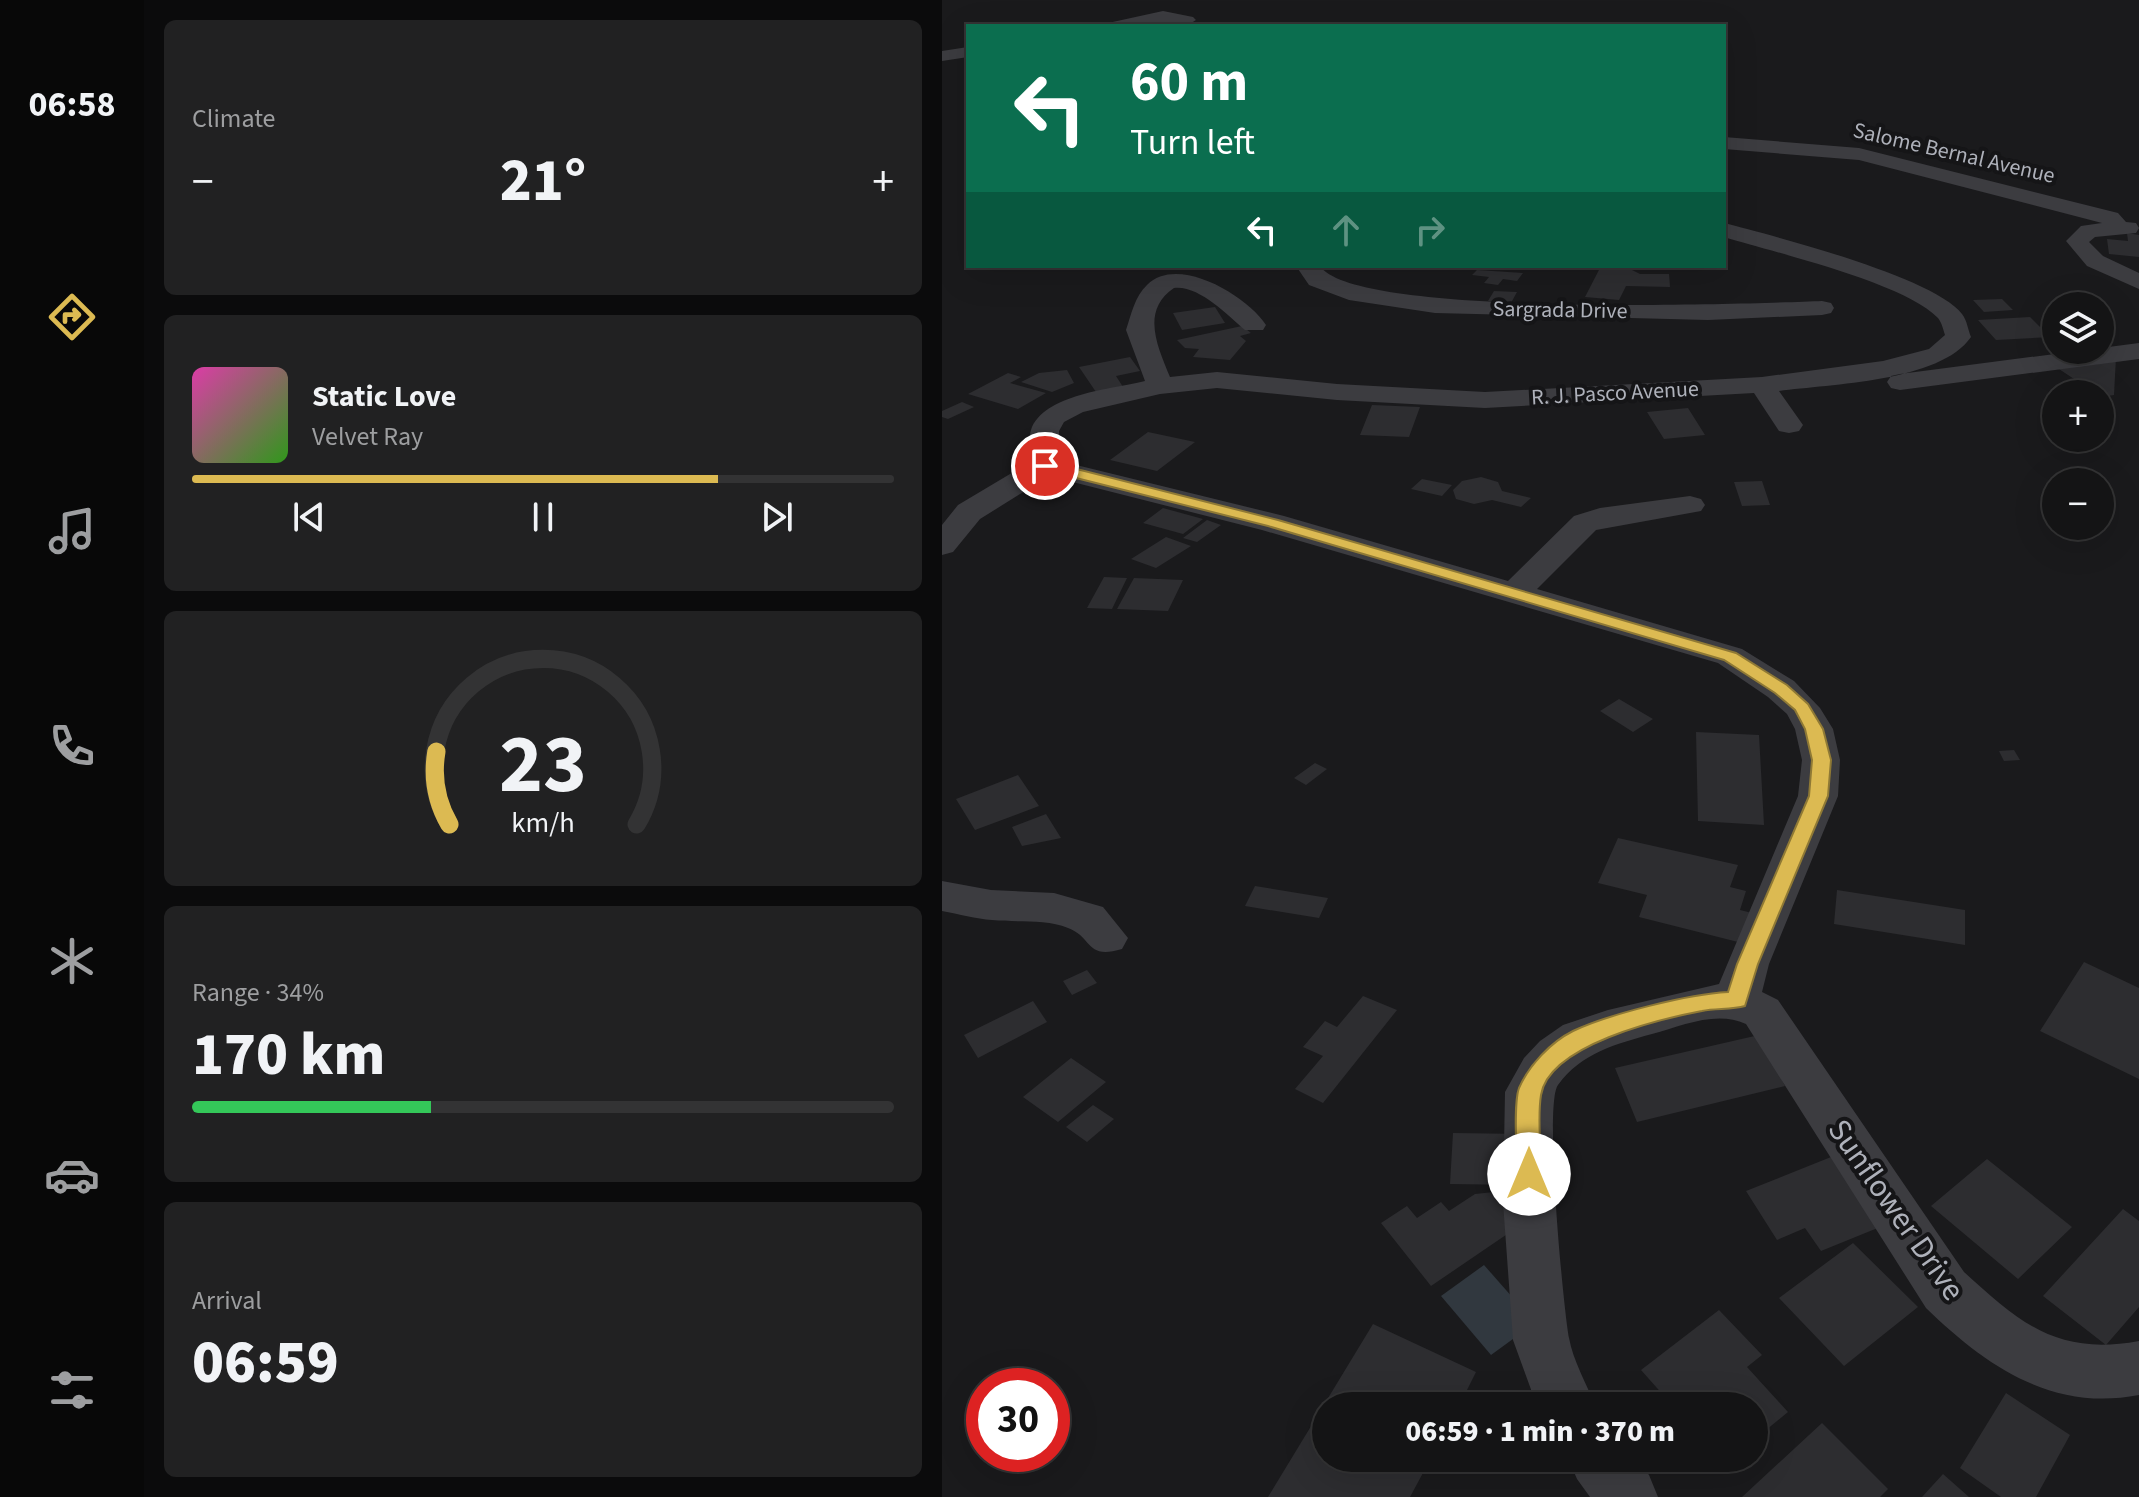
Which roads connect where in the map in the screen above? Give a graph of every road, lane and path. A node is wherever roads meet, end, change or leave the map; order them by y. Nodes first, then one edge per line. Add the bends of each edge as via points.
1 (1188, 20) dead end
2 (1124, 24) edge
3 (966, 52) edge
4 (942, 56) edge
5 (1726, 143) edge
6 (2129, 228) edge
7 (1726, 231) edge
8 (1309, 268) edge
9 (2139, 282) edge
10 (1822, 308) dead end
11 (1254, 325) dead end
12 (2139, 351) edge
13 (1834, 378) junction
14 (1762, 385) junction
15 (1160, 386) junction
16 (1789, 425) dead end
17 (1045, 466) junction
18 (1690, 505) dead end
19 (942, 545) edge
20 (1513, 595) junction
21 (942, 896) edge
22 (1106, 938) dead end
23 (1737, 1000) junction
24 (2139, 1368) edge
25 (1561, 1392) edge
26 (1608, 1472) edge
27 (1627, 1497) edge

1 - 2 street via 1163,16
3 - 4 street
5 - 6 street, Salome Bernal Avenue via 1889,159 2087,210
6 - 9 street via 2089,231 2077,241 2100,263
7 - 13 street, R. J. Pasco Avenue via 1865,272 1923,295 1952,317 1958,337 1938,354
8 - 10 street, Sargrada Drive via 1317,280 1357,295 1435,306 1708,313
11 - 15 street via 1205,287 1180,281 1158,286 1139,330
12 - 13 street via 1900,382
13 - 14 street, R. J. Pasco Avenue
14 - 15 street, R. J. Pasco Avenue via 1485,400 1217,380
14 - 16 street
15 - 17 street, R. J. Pasco Avenue via 1074,406 1053,417 1045,431
17 - 19 street via 969,512
17 - 20 street via 1273,523
18 - 20 street via 1585,523
20 - 23 street via 1730,656 1781,689 1808,718 1821,760 1818,796
21 - 22 street via 1054,908 1088,918
23 - 24 street, Sunflower Drive via 1762,1012 1945,1290 1980,1324 2061,1369 2097,1375
23 - 25 street via 1705,1002 1580,1038 1557,1054 1529,1092 1529,1202 1541,1340
26 - 27 street

